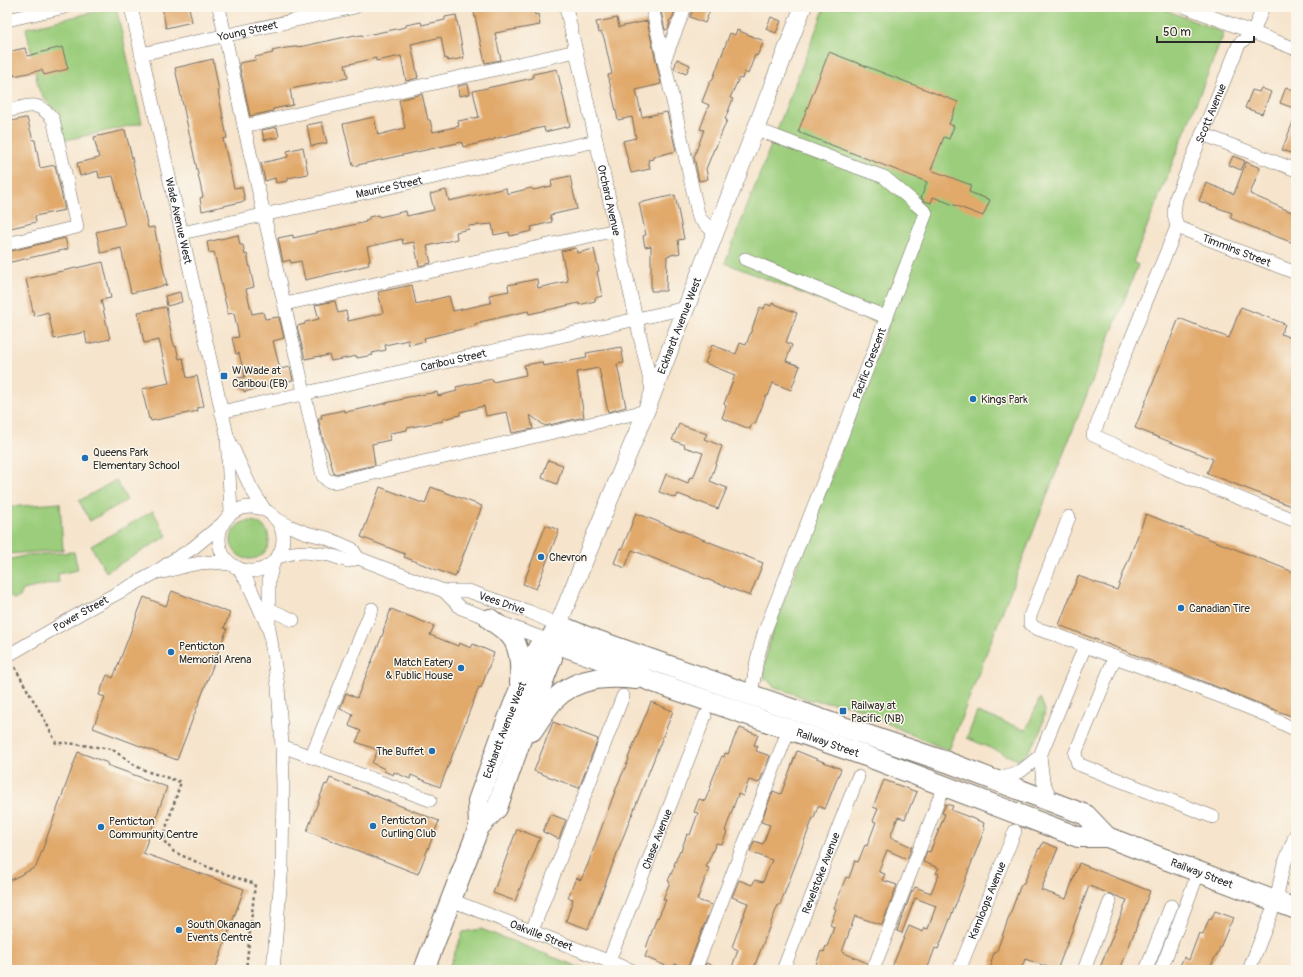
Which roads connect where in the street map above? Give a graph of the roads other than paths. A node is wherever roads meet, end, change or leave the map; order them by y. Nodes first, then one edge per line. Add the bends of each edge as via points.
1 (66, 7) edge
2 (131, 7) edge
3 (219, 7) edge
4 (355, 7) edge
5 (566, 7) edge
6 (652, 7) edge
7 (685, 7) edge
8 (803, 7) edge
9 (1186, 7) edge
10 (1263, 7) edge
11 (7, 20) edge
12 (1253, 33) junction
13 (224, 36) junction
14 (1296, 49) edge
15 (576, 52) junction
16 (141, 54) junction
17 (664, 61) junction
18 (7, 111) edge
19 (244, 126) junction
20 (756, 129) junction
21 (1202, 134) junction
22 (596, 141) junction
23 (1296, 170) edge
24 (264, 215) junction
25 (1177, 227) junction
26 (616, 230) junction
27 (182, 233) junction
28 (715, 233) junction
29 (7, 244) edge
30 (744, 259) dead end
31 (1296, 273) edge
32 (285, 304) junction
33 (686, 308) junction
34 (886, 317) junction
35 (636, 319) junction
36 (305, 393) junction
37 (653, 394) junction
38 (646, 411) junction
39 (221, 412) junction
40 (227, 435) junction
41 (264, 509) junction
42 (231, 513) junction
43 (1069, 517) dead end
44 (275, 518) junction
45 (1296, 521) edge
46 (222, 524) junction
47 (358, 558) junction
48 (276, 560) junction
49 (233, 566) junction
50 (154, 574) junction
51 (444, 591) junction
52 (269, 609) junction
53 (372, 609) dead end
54 (490, 619) junction
55 (293, 620) dead end
56 (269, 628) junction
57 (554, 633) junction
58 (1085, 646) junction
59 (7, 656) edge
60 (1115, 657) junction
61 (648, 680) junction
62 (519, 690) junction
63 (751, 694) junction
64 (623, 696) dead end
65 (705, 716) dead end
66 (789, 729) junction
67 (1296, 730) edge
68 (282, 746) junction
69 (517, 752) junction
70 (1040, 756) junction
71 (311, 757) junction
72 (858, 777) dead end
73 (995, 780) junction
74 (944, 786) junction
75 (430, 800) dead end
76 (1052, 802) junction
77 (1212, 817) dead end
78 (479, 828) junction
79 (1015, 831) dead end
80 (1296, 834) edge
81 (1107, 837) junction
82 (1199, 872) junction
83 (451, 900) junction
84 (1276, 901) junction
85 (1110, 902) dead end
86 (1171, 906) dead end
87 (1296, 909) edge
88 (532, 931) junction
89 (609, 961) junction
90 (273, 970) edge
91 (424, 970) edge
92 (631, 970) edge
93 (695, 970) edge
94 (783, 970) edge
95 (873, 970) edge
96 (959, 970) edge
97 (1084, 970) edge
98 (1146, 970) edge
99 (1161, 970) edge
100 (1249, 970) edge

1 - 11 street
2 - 16 street, Wade Avenue West
3 - 13 street
4 - 13 street, Young Street
5 - 15 street, Orchard Avenue
6 - 17 street
7 - 17 street
8 - 20 main road, Eckhardt Avenue West
9 - 12 street
10 - 12 street, Scott Avenue
12 - 14 street
12 - 21 street, Scott Avenue via 1239,44
13 - 16 street, Young Street
13 - 19 street
15 - 19 street
15 - 22 street, Orchard Avenue
16 - 27 street, Wade Avenue West
17 - 28 street via 699,218
18 - 29 street via 34,105 45,110 52,119 77,227
19 - 24 street
20 - 28 main road, Eckhardt Avenue West
20 - 34 street, Pacific Crescent via 884,177 926,213
21 - 23 street
21 - 25 street, Scott Avenue via 1176,198 1174,214
22 - 24 street, Maurice Street
22 - 26 street, Orchard Avenue
24 - 27 street, Maurice Street
24 - 32 street
25 - 31 street, Timmins Street
25 - 45 street via 1093,435 1167,469
26 - 32 street
26 - 35 street, Orchard Avenue
27 - 39 street, Wade Avenue West
28 - 33 main road, Eckhardt Avenue West
30 - 34 street
32 - 36 street
33 - 35 street, Caribou Street
33 - 37 main road, Eckhardt Avenue West
34 - 63 street, Pacific Crescent via 764,632
35 - 36 street, Caribou Street
35 - 37 street, Orchard Avenue
36 - 38 street via 323,476 328,481 335,482
36 - 39 street, Caribou Street
37 - 38 main road, Eckhardt Avenue West
38 - 57 main road, Eckhardt Avenue West
39 - 40 street, Wade Avenue West
40 - 41 street, Wade Avenue West via 251,488
40 - 42 street, Wade Avenue West
41 - 42 street via 254,506 243,507
41 - 44 street
42 - 46 street
43 - 58 street via 1030,616 1030,623 1035,628
44 - 47 street, Vees Drive via 289,526 352,549
44 - 48 street via 282,535
46 - 49 street via 220,546 223,556
46 - 50 street, Power Street via 193,548
47 - 48 street, Vees Drive via 348,562 330,555 305,552 292,553
47 - 51 street, Vees Drive
48 - 49 street via 267,568 257,571 247,571
48 - 52 street via 269,579
49 - 50 street, Power Street via 208,561
49 - 56 street via 247,581
50 - 59 street, Power Street
51 - 54 street, Vees Drive via 461,608
51 - 57 street, Vees Drive via 468,591 530,612
52 - 55 street
52 - 56 street
53 - 71 street
54 - 57 street, Vees Drive
54 - 62 highway via 510,635 516,645 520,668
56 - 68 street via 278,686
57 - 61 highway, Railway Street
57 - 62 highway, Eckhardt Avenue West via 538,648
57 - 63 highway, Railway Street via 587,637
57 - 69 highway, Eckhardt Avenue West via 552,658
58 - 60 street
58 - 70 street
60 - 67 street via 1259,712
60 - 77 street via 1075,754 1078,764
61 - 66 highway, Railway Street
61 - 69 highway via 601,677 586,680 565,691 553,701
62 - 78 highway, Eckhardt Avenue West via 478,801
63 - 73 highway, Railway Street
64 - 88 street
65 - 89 street, Chase Avenue
66 - 74 highway, Railway Street
66 - 93 street
68 - 71 street
68 - 90 street via 282,865
69 - 78 highway, Eckhardt Avenue West via 497,808
70 - 73 street via 1021,771
70 - 76 street via 1043,781
71 - 75 street
72 - 94 street, Revelstoke Avenue
73 - 76 highway, Railway Street
74 - 81 highway, Railway Street via 1078,837
74 - 95 street
76 - 81 highway, Railway Street via 1086,815
78 - 83 highway, Eckhardt Avenue West
79 - 96 street, Kamloops Avenue
80 - 84 street via 1283,867
81 - 82 highway, Railway Street
82 - 84 highway, Railway Street
82 - 99 street
83 - 88 street, Oakville Street
83 - 91 highway, Eckhardt Avenue West
84 - 87 highway, Railway Street
84 - 100 street
85 - 97 street
86 - 98 street
88 - 89 street, Oakville Street
89 - 92 street, Oakville Street

